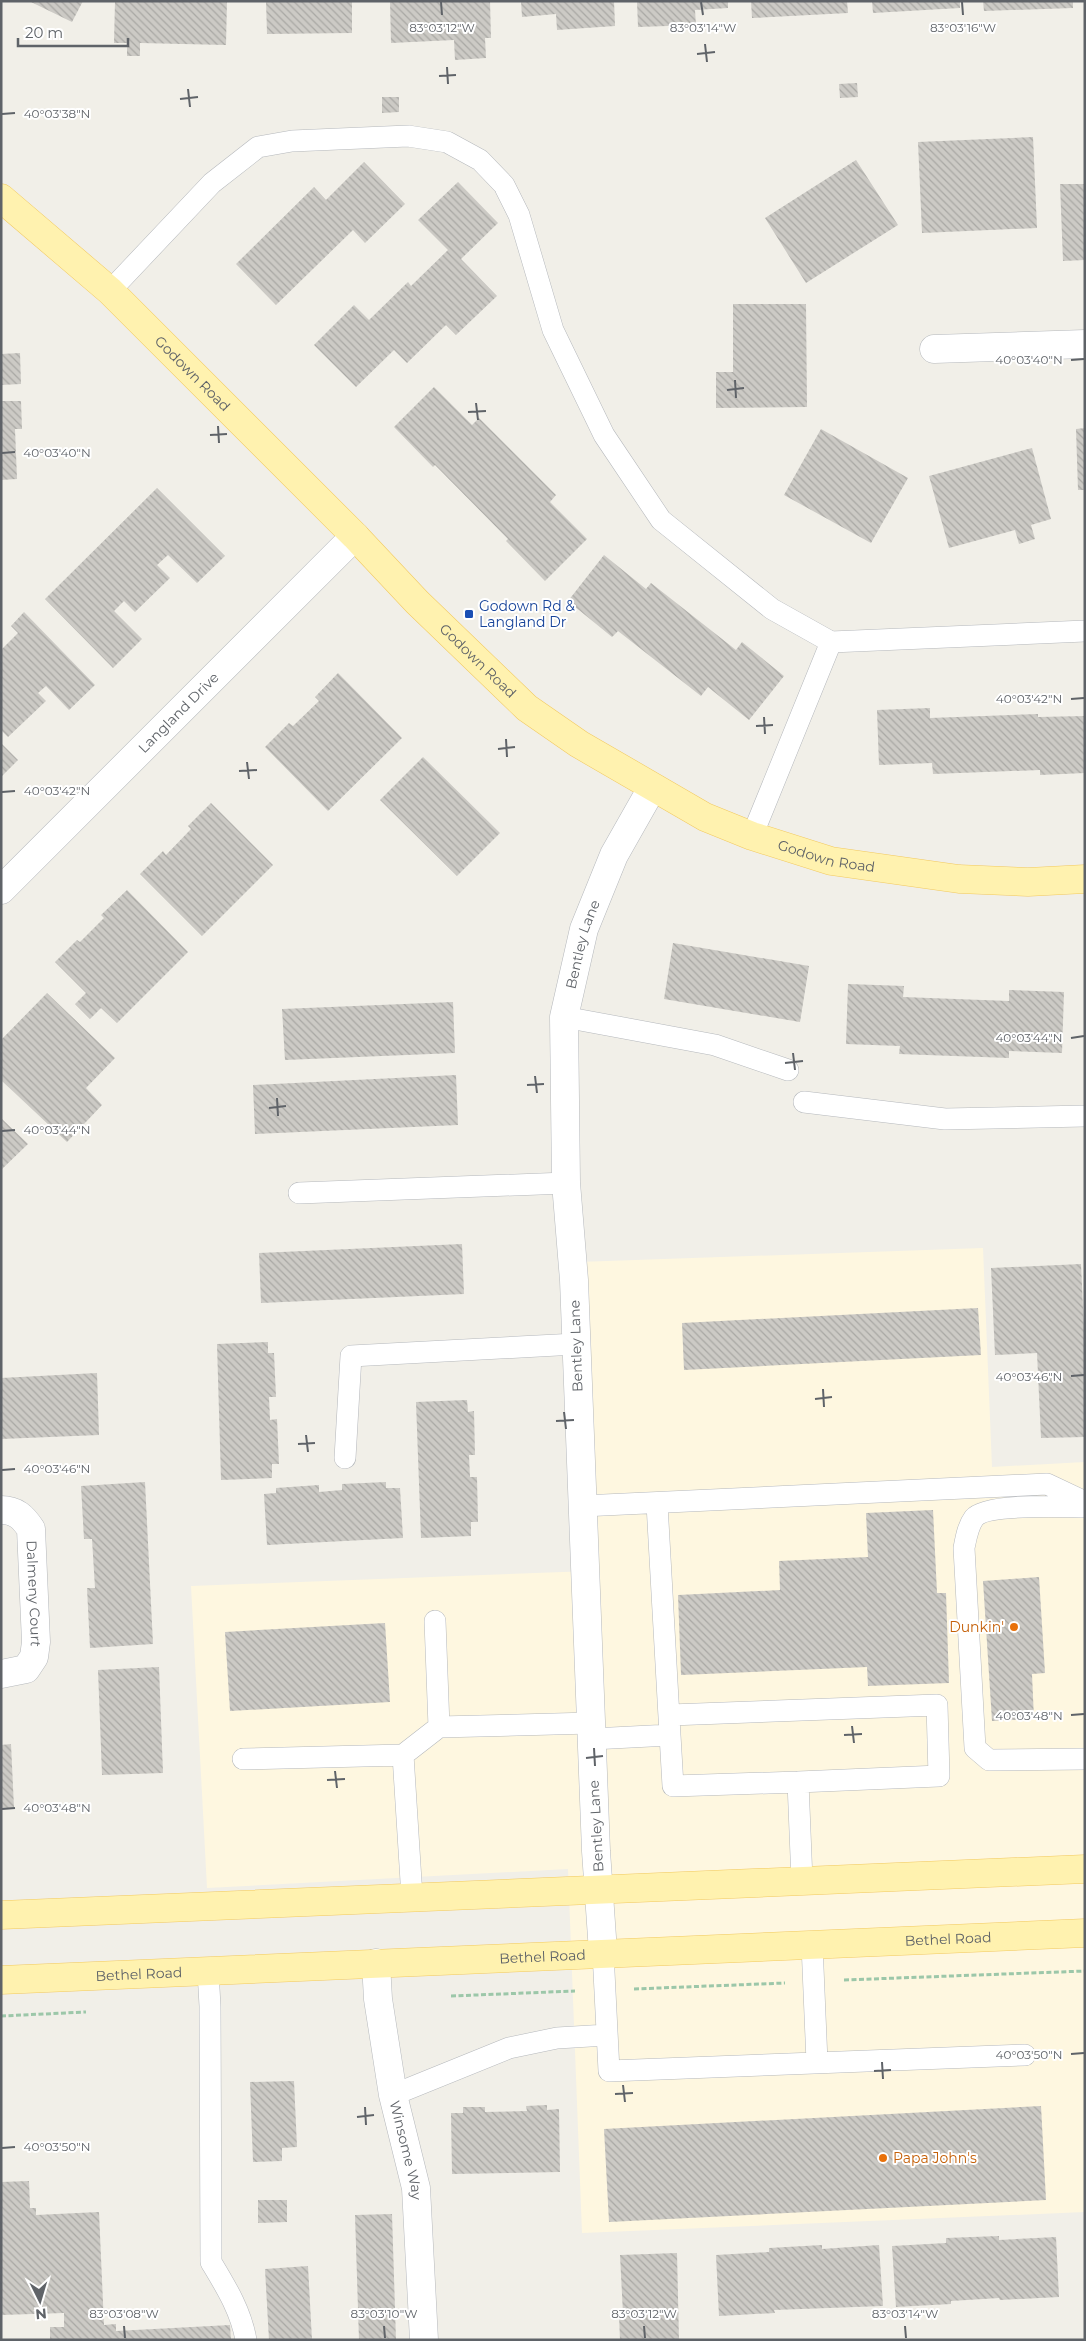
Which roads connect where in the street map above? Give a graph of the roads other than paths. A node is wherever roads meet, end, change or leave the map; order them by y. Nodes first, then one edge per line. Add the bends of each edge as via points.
1 (1, 198) edge
2 (110, 291) junction
3 (1085, 344) edge
4 (934, 349) dead end
5 (355, 536) junction
6 (1085, 631) edge
7 (831, 642) junction
8 (652, 788) junction
9 (752, 836) junction
10 (1085, 879) edge
11 (1, 890) edge
12 (564, 1017) junction
13 (788, 1070) dead end
14 (804, 1102) dead end
15 (1085, 1116) edge
16 (566, 1184) junction
17 (300, 1193) dead end
18 (576, 1344) junction
19 (345, 1458) dead end
20 (1085, 1502) edge
21 (657, 1504) junction
22 (582, 1506) junction
23 (1085, 1507) edge
24 (1, 1510) edge
25 (435, 1621) dead end
26 (1, 1674) edge
27 (670, 1725) junction
28 (439, 1727) junction
29 (591, 1731) junction
30 (402, 1755) junction
31 (243, 1759) dead end
32 (1085, 1759) edge
33 (798, 1782) junction
34 (1085, 1870) edge
35 (802, 1881) junction
36 (598, 1889) junction
37 (412, 1897) junction
38 (1, 1915) edge
39 (1085, 1932) edge
40 (812, 1944) junction
41 (603, 1952) junction
42 (376, 1963) junction
43 (208, 1971) junction
44 (1, 1980) edge
45 (607, 2035) junction
46 (1024, 2055) dead end
47 (817, 2062) junction
48 (393, 2095) junction
49 (246, 2340) edge
50 (424, 2340) edge

1 - 2 main road, Godown Road
2 - 5 main road, Godown Road
2 - 7 lane via 212,183 258,146 292,141 408,136 447,142 480,160 504,185 519,215 553,330 604,435 661,520 772,609
3 - 4 street
5 - 8 main road, Godown Road via 417,602 528,708 579,744
5 - 11 street, Langland Drive
6 - 7 lane
7 - 9 lane
8 - 9 main road, Godown Road via 705,817
8 - 12 street, Bentley Lane via 614,855 584,929
9 - 10 main road, Godown Road via 831,861 959,880 1028,882
12 - 13 lane via 715,1045
12 - 16 street, Bentley Lane
14 - 15 lane via 945,1118
16 - 17 lane
16 - 18 street, Bentley Lane
18 - 19 lane via 351,1356
18 - 22 street, Bentley Lane
20 - 21 lane via 1047,1484
21 - 22 lane
21 - 27 lane
22 - 29 street, Bentley Lane
23 - 32 lane via 1001,1508 982,1512 974,1518 964,1548 975,1748 989,1760
24 - 26 street, Dalmeny Court via 16,1512 31,1529 36,1642 34,1657 26,1669
25 - 28 lane
27 - 29 lane
27 - 33 lane via 673,1786
27 - 33 lane via 937,1705 939,1776
28 - 29 lane
28 - 30 lane
29 - 36 street, Bentley Lane
30 - 31 lane
30 - 37 lane
33 - 35 lane
34 - 35 main road
35 - 36 main road
36 - 37 main road
36 - 41 street, Bentley Lane
37 - 38 main road
39 - 40 main road, Bethel Road
40 - 41 main road, Bethel Road
40 - 47 lane
41 - 42 main road, Bethel Road
41 - 45 lane
42 - 43 main road, Bethel Road
42 - 48 street, Winsome Way via 378,1999
43 - 44 main road, Bethel Road
43 - 49 lane via 211,2262 233,2298
45 - 47 lane via 609,2072
45 - 48 lane via 557,2038 509,2048
46 - 47 lane
48 - 50 street, Winsome Way via 416,2188

